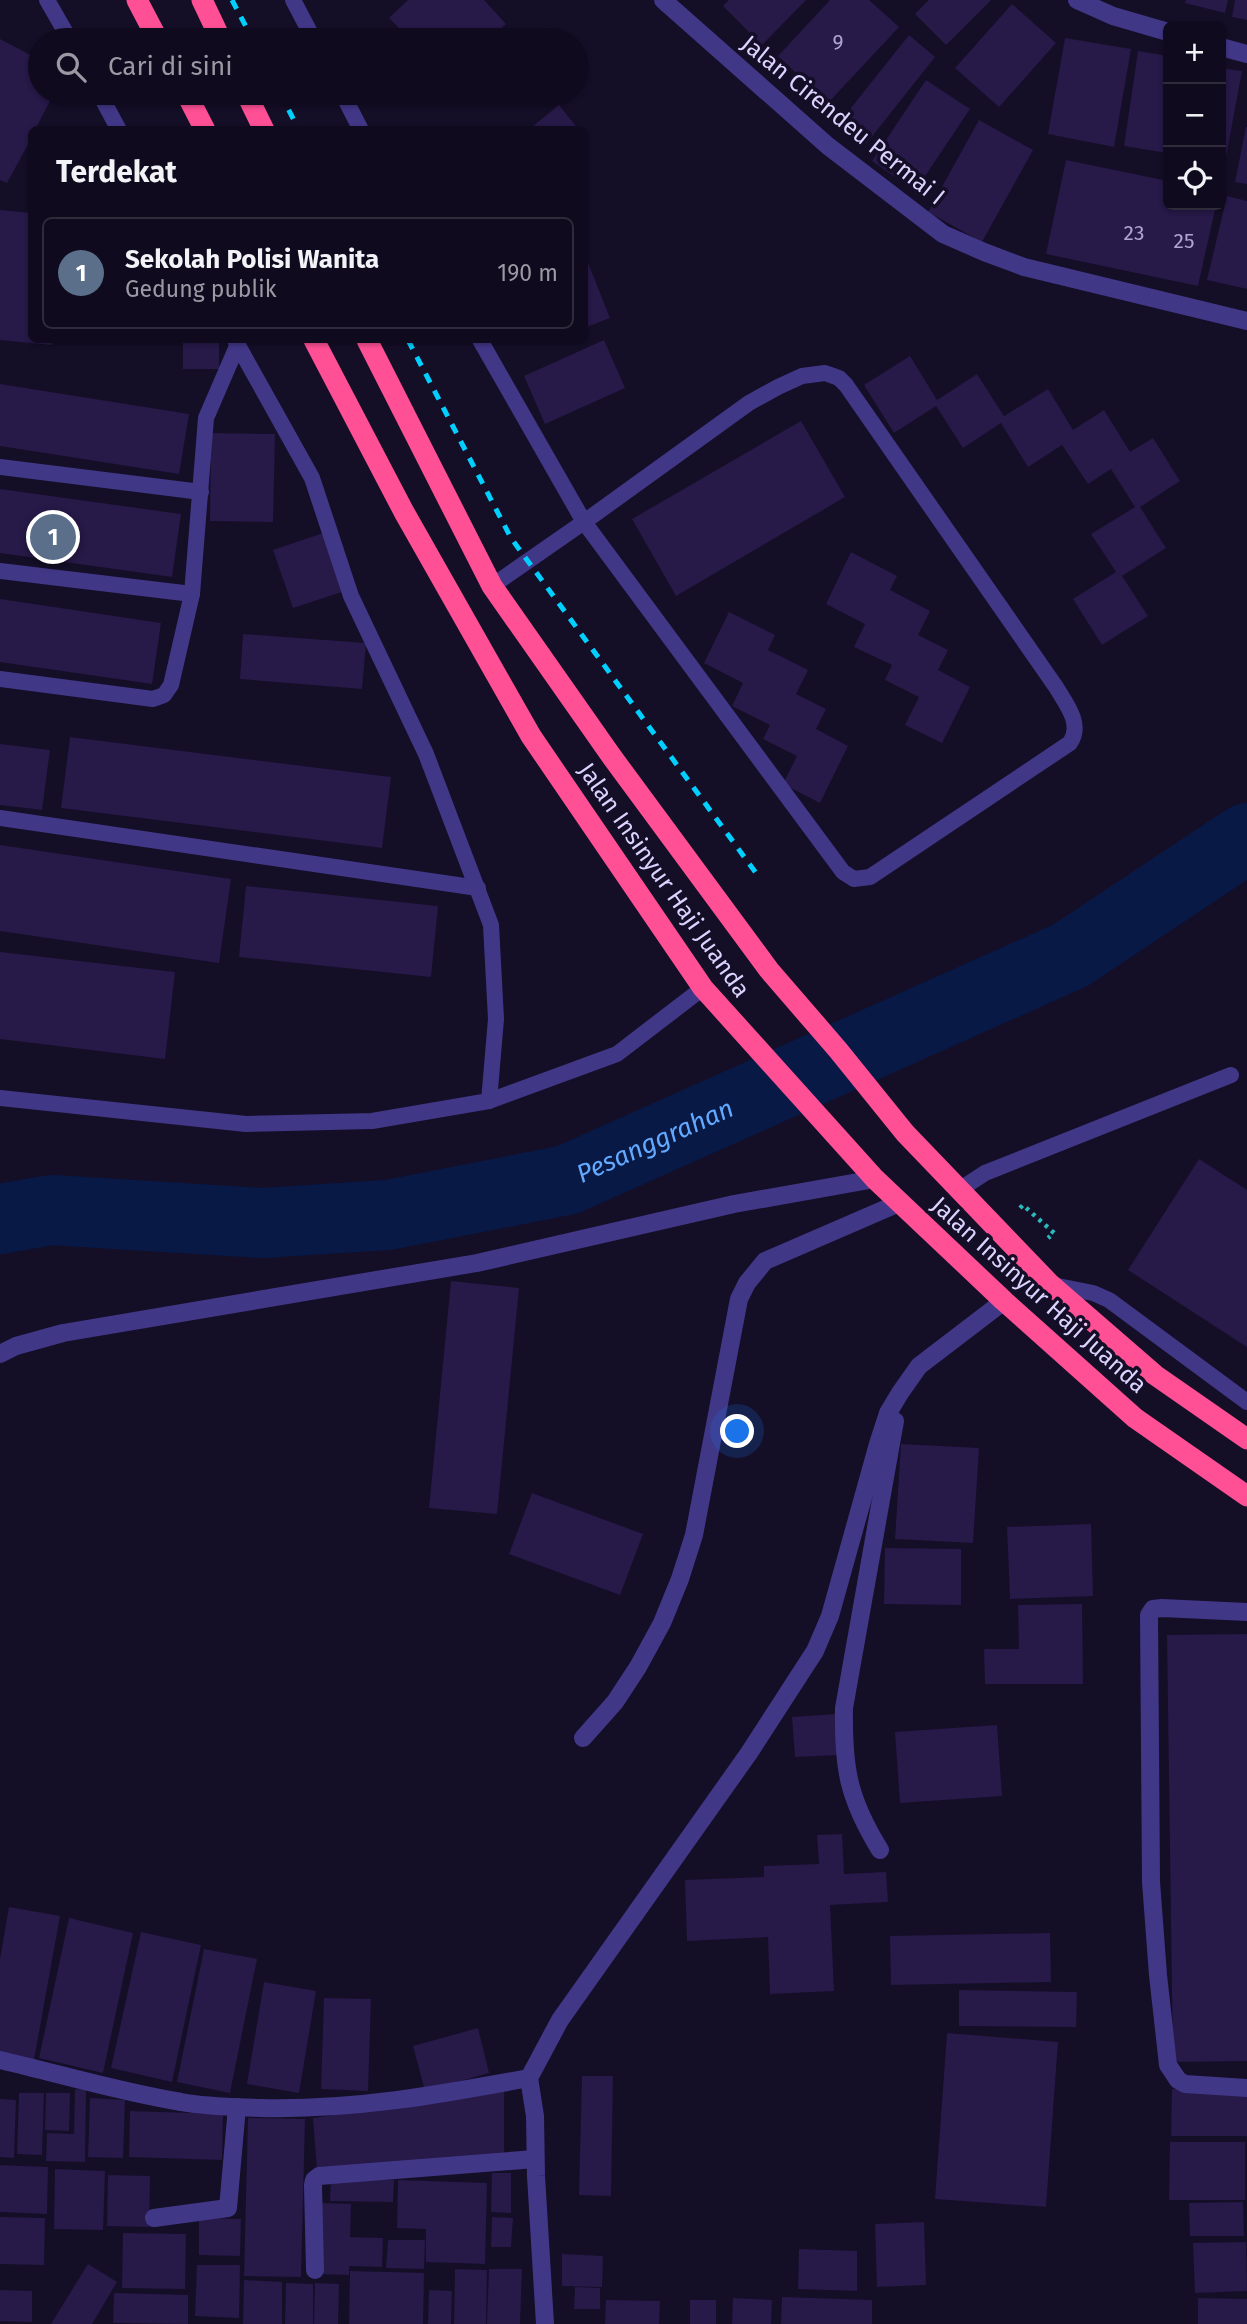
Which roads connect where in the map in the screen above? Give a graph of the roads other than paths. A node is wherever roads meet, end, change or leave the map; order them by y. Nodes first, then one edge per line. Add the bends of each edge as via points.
1 (47, 0) edge
2 (138, 0) edge
3 (202, 0) edge
4 (293, 0) edge
5 (663, 0) edge
6 (1077, 0) edge
7 (63, 28) edge
8 (152, 28) edge
9 (215, 28) edge
10 (308, 28) edge
11 (1163, 31) edge
12 (1226, 48) edge
13 (1247, 54) edge
14 (105, 105) edge
15 (192, 105) edge
16 (252, 105) edge
17 (348, 105) edge
18 (117, 126) edge
19 (203, 126) edge
20 (262, 126) edge
21 (359, 126) edge
22 (1247, 321) edge
23 (237, 343) edge
24 (238, 343) edge
25 (316, 343) edge
26 (369, 343) edge
27 (482, 343) edge
28 (0, 467) edge
29 (201, 492) junction
30 (584, 522) junction
31 (0, 571) edge
32 (492, 586) junction
33 (192, 594) junction
34 (0, 680) edge
35 (0, 818) edge
36 (478, 888) junction
37 (703, 988) junction
38 (1231, 1075) dead end
39 (0, 1098) edge
40 (489, 1101) junction
41 (875, 1179) junction
42 (959, 1190) junction
43 (899, 1203) junction
44 (1050, 1284) junction
45 (1004, 1301) junction
46 (0, 1354) edge
47 (900, 1393) junction
48 (1247, 1402) edge
49 (1247, 1439) edge
50 (1247, 1496) edge
51 (1247, 1612) edge
52 (583, 1738) dead end
53 (880, 1850) dead end
54 (0, 2060) edge
55 (529, 2078) junction
56 (1247, 2088) edge
57 (237, 2107) junction
58 (535, 2159) junction
59 (153, 2218) dead end
60 (315, 2270) dead end
61 (545, 2324) edge

1 - 7 lane
2 - 8 highway
3 - 9 highway
4 - 10 lane
5 - 22 street, Jalan Cirendeu Permai I via 828,146 943,234 1024,267
6 - 11 street
12 - 13 street
14 - 18 lane
15 - 19 highway
16 - 20 highway
17 - 21 lane
23 - 29 lane via 206,418
24 - 36 lane via 312,478 351,596 426,754
25 - 37 highway, Jalan Insinyur Haji Juanda via 404,512 531,736
26 - 32 highway, Jalan Insinyur Haji Juanda
27 - 30 lane
28 - 29 lane
29 - 33 lane
30 - 30 lane via 843,872 854,879 870,877 1075,736 1074,719 1056,687 846,385 832,375 802,376 748,403
30 - 32 lane
31 - 33 lane
32 - 42 highway, Jalan Insinyur Haji Juanda via 769,970 905,1133
33 - 34 lane via 171,685 164,695 153,699
35 - 36 lane
36 - 40 lane via 491,925 496,1019
37 - 40 lane via 617,1054
37 - 41 highway, Jalan Insinyur Haji Juanda
38 - 42 lane via 985,1174
39 - 40 lane via 246,1124 372,1121
41 - 43 highway, Jalan Insinyur Haji Juanda
41 - 46 street via 734,1204 477,1262 63,1333
42 - 44 highway, Jalan Insinyur Haji Juanda
43 - 45 highway, Jalan Insinyur Haji Juanda
43 - 52 street via 765,1261 747,1283 740,1299 694,1535 680,1579 638,1667
44 - 48 lane via 1109,1300
44 - 49 highway, Jalan Insinyur Haji Juanda via 1155,1375
45 - 47 street via 919,1366
45 - 50 highway, Jalan Insinyur Haji Juanda via 1135,1418
47 - 53 street via 844,1707 843,1741 852,1797
47 - 55 street via 881,1434 830,1616 815,1651 749,1753 560,2020
51 - 56 street via 1162,1608 1149,1615 1151,1882 1168,2066 1185,2084
54 - 57 street via 181,2102
55 - 57 street via 376,2104
55 - 58 street
57 - 59 street via 228,2208
58 - 60 street via 318,2176 313,2185
58 - 61 street

